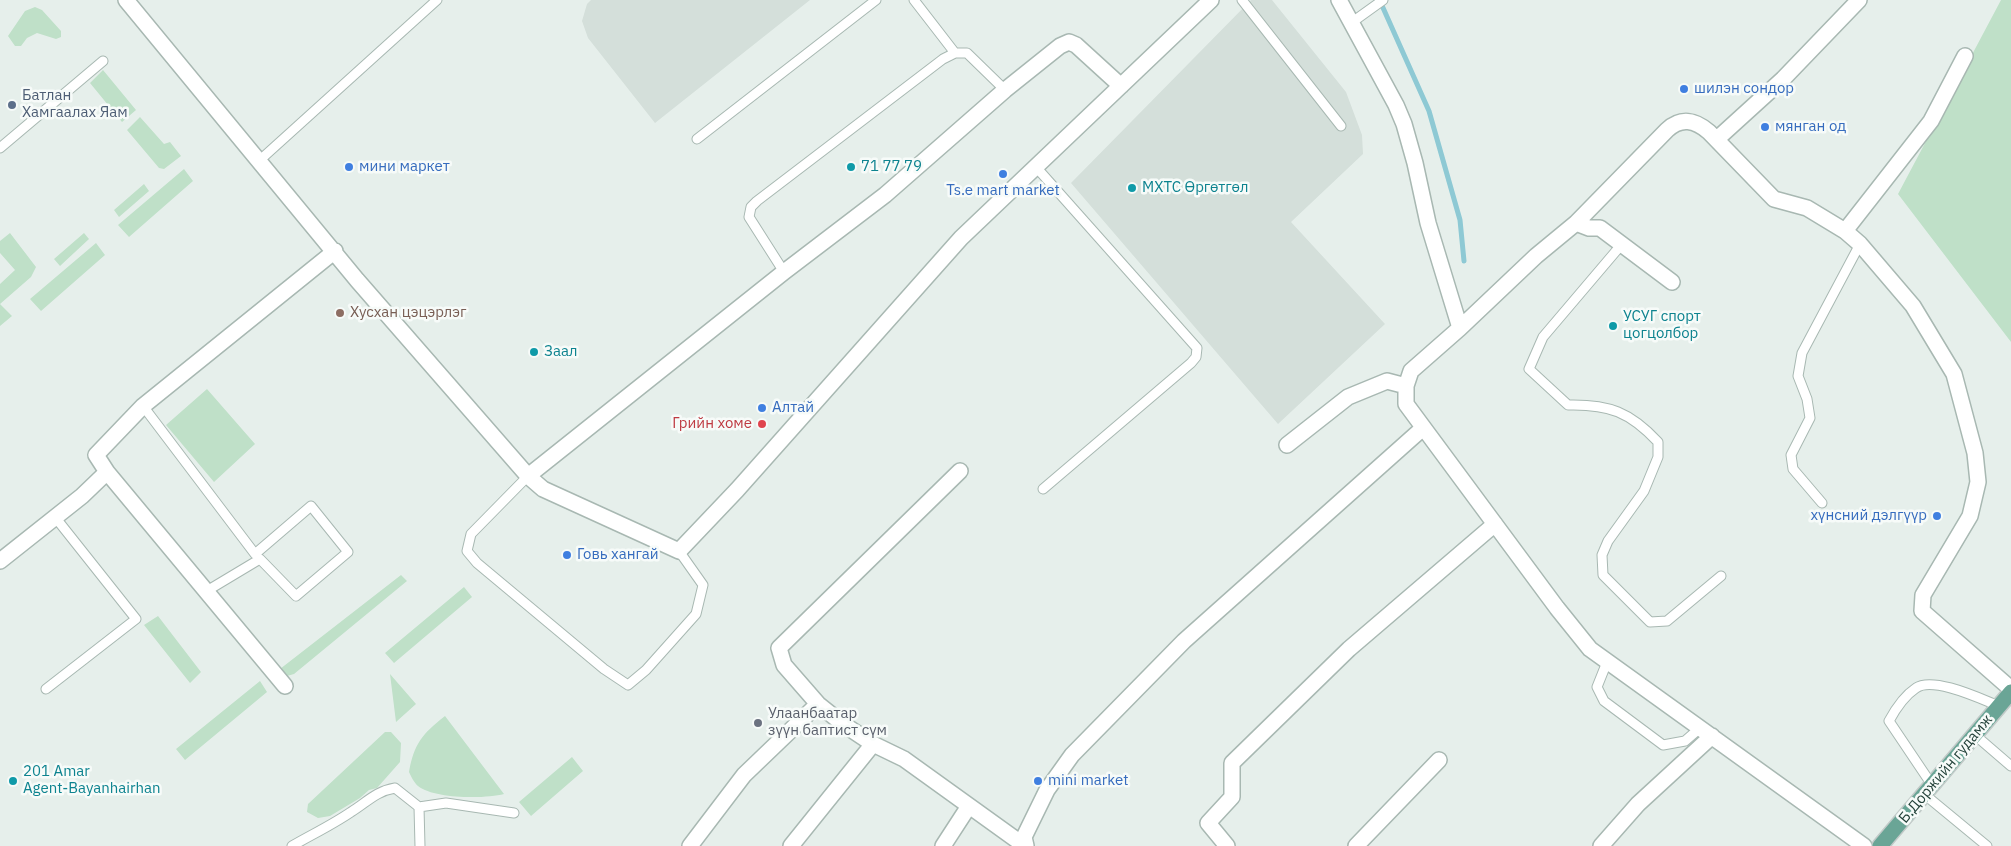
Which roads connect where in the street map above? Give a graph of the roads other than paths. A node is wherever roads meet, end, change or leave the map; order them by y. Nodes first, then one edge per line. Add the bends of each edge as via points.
1 (126, 0) edge
2 (436, 0) edge
3 (876, 0) edge
4 (914, 0) edge
5 (1211, 0) edge
6 (1242, 0) edge
7 (1339, 0) edge
8 (1383, 0) edge
9 (1859, 0) edge
10 (1843, 6) edge
11 (1351, 23) junction
12 (955, 53) junction
13 (1965, 56) dead end
14 (103, 61) dead end
15 (1121, 86) junction
16 (1005, 90) junction
17 (1341, 126) dead end
18 (696, 139) dead end
19 (1717, 139) junction
20 (0, 148) edge
21 (260, 160) junction
22 (1036, 167) junction
23 (1576, 223) junction
24 (1845, 231) junction
25 (1622, 244) junction
26 (1860, 244) junction
27 (335, 251) junction
28 (784, 272) junction
29 (1672, 282) dead end
30 (1460, 328) junction
31 (1406, 386) junction
32 (143, 406) junction
33 (1423, 428) junction
34 (1288, 445) dead end
35 (960, 471) dead end
36 (107, 472) junction
37 (528, 476) junction
38 (1043, 489) dead end
39 (1822, 503) dead end
40 (55, 517) junction
41 (1495, 524) junction
42 (679, 551) junction
43 (0, 561) edge
44 (1721, 576) dead end
45 (205, 592) junction
46 (1607, 662) junction
47 (285, 686) dead end
48 (46, 689) dead end
49 (2011, 690) edge
50 (818, 704) junction
51 (1999, 706) junction
52 (1706, 732) junction
53 (1975, 735) junction
54 (873, 744) junction
55 (1439, 760) dead end
56 (2011, 766) edge
57 (1928, 790) junction
58 (969, 806) junction
59 (419, 807) junction
60 (514, 813) dead end
61 (292, 846) edge
62 (420, 846) edge
63 (690, 846) edge
64 (791, 846) edge
65 (943, 846) edge
66 (1026, 846) edge
67 (1227, 846) edge
68 (1356, 846) edge
69 (1601, 846) edge
70 (1864, 846) edge
71 (1880, 846) edge
72 (1987, 846) edge

1 - 21 street
2 - 21 lane
3 - 18 lane
4 - 12 lane
5 - 15 street
6 - 17 lane
7 - 11 street
8 - 11 lane
9 - 10 street
10 - 19 street via 1783,79
11 - 30 street via 1404,124 1428,223
12 - 16 lane via 967,52
12 - 28 lane via 751,207 749,217
13 - 24 street via 1931,121
14 - 20 lane
15 - 16 street via 1069,42
15 - 22 street
16 - 28 street via 885,195
19 - 23 street via 1693,122 1675,123
19 - 24 street via 1774,199 1807,208
21 - 27 street
22 - 38 lane via 1197,348 1191,363
22 - 42 street via 961,238
23 - 25 street via 1600,228
23 - 30 street
24 - 26 street
25 - 29 street
25 - 44 lane via 1543,337 1529,369 1568,405 1615,409 1641,423 1658,442 1658,457 1644,492 1608,541 1602,555 1603,575 1650,622 1667,621
26 - 39 lane via 1802,353 1798,376 1808,399 1810,418 1791,455 1793,469
26 - 49 street via 1913,306 1954,374 1975,453 1978,482 1970,516 1923,594 1922,611
27 - 32 street
27 - 37 street
28 - 37 street
30 - 31 street via 1411,371
31 - 33 street via 1406,404
31 - 34 street via 1387,381 1348,397
32 - 36 street via 96,455
32 - 45 lane via 256,554 312,506 348,552 296,596 260,559
33 - 41 street
33 - 66 street via 1184,641 1072,755 1047,790 1024,837
35 - 50 street via 779,648 784,665
36 - 40 street
36 - 45 street
37 - 42 street via 543,489
37 - 42 lane via 471,534 467,551 553,627 628,685 646,670 696,614 703,585
40 - 43 street
40 - 48 lane via 136,618
41 - 46 street via 1584,642
41 - 67 street via 1349,649 1232,763 1232,797 1208,824
45 - 47 street
46 - 52 street
46 - 52 lane via 1597,688 1604,701 1663,745 1685,742
49 - 51 main road, Б.Доржийн гудамж
50 - 54 street
50 - 63 street via 744,775
51 - 53 main road, Б.Доржийн гудамж
51 - 57 lane via 1942,685 1918,686 1901,701 1889,721
52 - 69 street
52 - 70 street
53 - 56 lane
53 - 57 main road, Б.Доржийн гудамж
54 - 58 street via 904,760
54 - 64 street
55 - 68 street
57 - 71 main road, Б.Доржийн гудамж
57 - 72 lane
58 - 65 street
58 - 66 street
59 - 60 lane via 446,803
59 - 61 lane via 396,788 377,793
59 - 62 lane

